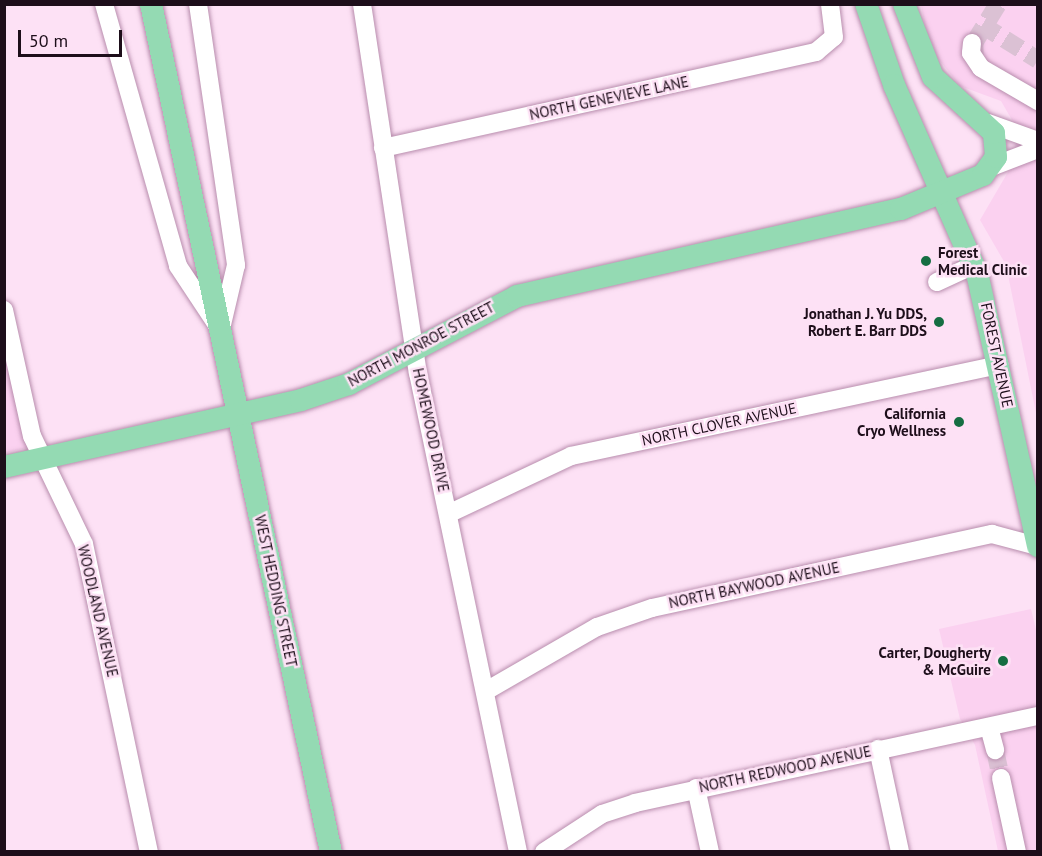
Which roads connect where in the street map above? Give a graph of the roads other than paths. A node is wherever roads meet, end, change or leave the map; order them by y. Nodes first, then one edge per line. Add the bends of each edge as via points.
1 (104, 4) edge
2 (151, 4) edge
3 (198, 4) edge
4 (362, 4) edge
5 (830, 4) edge
6 (866, 4) edge
7 (904, 4) edge
8 (972, 42) tunnel mouth
9 (1038, 101) edge
10 (988, 123) junction
11 (1038, 141) edge
12 (383, 148) junction
13 (1038, 149) edge
14 (991, 167) junction
15 (942, 194) junction
16 (974, 265) junction
17 (937, 282) dead end
18 (5, 314) edge
19 (221, 330) junction
20 (414, 347) junction
21 (999, 365) junction
22 (239, 414) junction
23 (44, 458) junction
24 (4, 467) edge
25 (450, 513) junction
26 (1035, 518) edge
27 (1037, 546) edge
28 (486, 691) junction
29 (1038, 716) edge
30 (989, 727) junction
31 (878, 749) junction
32 (995, 750) tunnel mouth
33 (1000, 778) tunnel mouth
34 (696, 788) junction
35 (150, 852) edge
36 (331, 852) edge
37 (518, 852) edge
38 (544, 852) edge
39 (710, 852) edge
40 (900, 852) edge
41 (1017, 852) edge

1 - 19 street, WEST HEDDING STREET via 178,266
2 - 19 main road, WEST HEDDING STREET
3 - 19 street, WEST HEDDING STREET via 236,265
4 - 12 street, HOMEWOOD DRIVE
5 - 12 street, NORTH GENEVIEVE LANE via 836,26 831,42 816,52
6 - 15 main road, FOREST AVENUE via 894,85
7 - 10 main road via 933,77
8 - 9 street via 971,53 981,68
10 - 11 street
10 - 14 main road via 997,140
12 - 20 street, HOMEWOOD DRIVE
13 - 14 street
14 - 15 main road, NORTH MONROE STREET
15 - 16 main road, FOREST AVENUE
15 - 20 main road, NORTH MONROE STREET via 867,217 518,296
16 - 17 street
16 - 21 main road, FOREST AVENUE
18 - 23 street, WOODLAND AVENUE via 32,436
19 - 22 main road, WEST HEDDING STREET
20 - 22 main road, NORTH MONROE STREET via 349,384
20 - 25 street, HOMEWOOD DRIVE
21 - 25 street, NORTH CLOVER AVENUE via 572,456
21 - 26 main road, FOREST AVENUE
22 - 23 main road, NORTH MONROE STREET
22 - 36 main road, WEST HEDDING STREET
23 - 24 main road, NORTH MONROE STREET
23 - 35 street, WOODLAND AVENUE via 84,544
25 - 28 street, HOMEWOOD DRIVE
26 - 27 main road, FOREST AVENUE
27 - 28 street, NORTH BAYWOOD AVENUE via 992,534 620,616
28 - 37 street, HOMEWOOD DRIVE
29 - 30 street, NORTH REDWOOD AVENUE
30 - 31 street, NORTH REDWOOD AVENUE
30 - 32 street
31 - 34 street, NORTH REDWOOD AVENUE
31 - 40 street
33 - 41 street
34 - 38 street, NORTH REDWOOD AVENUE via 602,814
34 - 39 street

